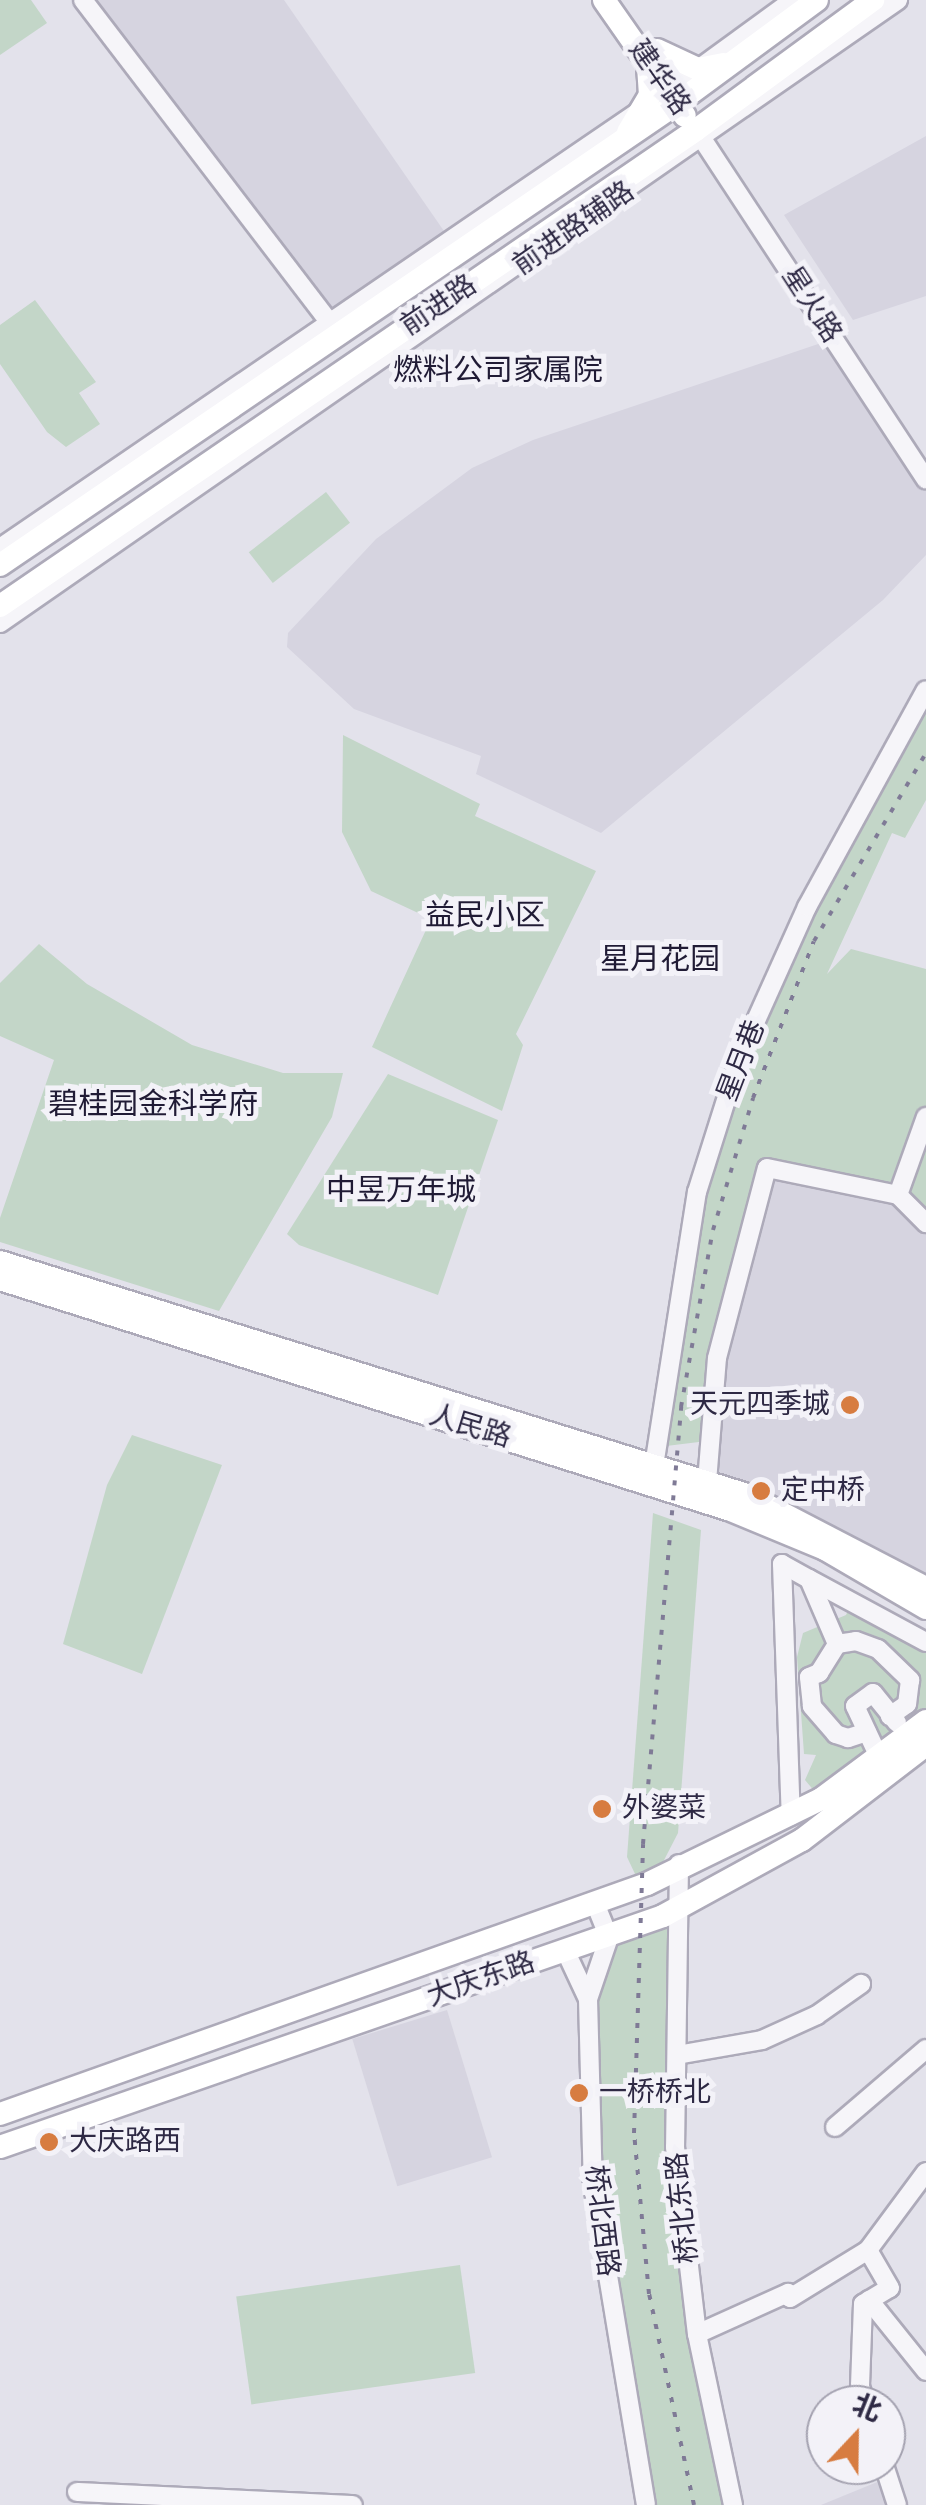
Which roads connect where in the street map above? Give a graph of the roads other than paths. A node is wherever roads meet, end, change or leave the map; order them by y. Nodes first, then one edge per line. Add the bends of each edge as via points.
1 (84, 0) edge
2 (604, 0) edge
3 (622, 0) edge
4 (793, 0) edge
5 (817, 0) edge
6 (873, 0) edge
7 (898, 0) edge
8 (652, 56) junction
9 (682, 89) junction
10 (642, 109) junction
11 (700, 135) junction
12 (622, 141) junction
13 (333, 329) junction
14 (926, 478) edge
15 (1, 557) edge
16 (25, 588) junction
17 (0, 606) edge
18 (0, 623) edge
19 (926, 690) edge
20 (926, 1117) edge
21 (898, 1195) junction
22 (926, 1223) edge
23 (0, 1262) edge
24 (0, 1280) edge
25 (654, 1466) junction
26 (707, 1482) junction
27 (808, 1578) junction
28 (926, 1588) edge
29 (926, 1608) edge
30 (926, 1642) edge
31 (838, 1644) junction
32 (890, 1716) junction
33 (867, 1732) junction
34 (921, 1733) edge
35 (878, 1755) junction
36 (791, 1816) junction
37 (679, 1864) junction
38 (594, 1903) junction
39 (678, 1906) junction
40 (609, 1937) junction
41 (565, 1950) junction
42 (861, 1984) dead end
43 (588, 2000) junction
44 (926, 2049) edge
45 (677, 2056) junction
46 (0, 2114) edge
47 (836, 2127) dead end
48 (0, 2148) edge
49 (926, 2172) edge
50 (868, 2250) junction
51 (870, 2300) junction
52 (697, 2334) junction
53 (926, 2372) edge
54 (864, 2385) edge
55 (77, 2492) dead end
56 (353, 2505) edge
57 (646, 2505) edge
58 (733, 2505) edge

1 - 13 street
2 - 8 main road, 建华路
3 - 8 main road, 建华路
4 - 9 street
5 - 9 main road, 前进路 via 737,59
6 - 11 main road, 前进路
7 - 11 street, 前进路辅路
8 - 9 main road, 建华路
8 - 9 main road
8 - 10 main road via 650,95
9 - 10 street
9 - 11 main road, 建华路
9 - 12 main road, 前进路
10 - 12 main road
10 - 13 street
11 - 14 street, 星火路
11 - 16 main road, 前进路
11 - 18 street, 前进路辅路
12 - 13 main road, 前进路
13 - 15 main road, 前进路
15 - 16 street
16 - 17 main road, 前进路
19 - 25 street, 星月巷 via 907,714 808,907 740,1056 697,1192
20 - 21 street
21 - 22 street
21 - 26 street via 767,1168 717,1358
23 - 25 main road, 人民路
24 - 29 main road, 人民路 via 731,1510 825,1549
25 - 26 main road, 人民路
26 - 28 main road, 人民路 via 841,1539
27 - 30 street
27 - 31 street
27 - 36 street via 782,1564
31 - 32 street via 878,1648 910,1680 907,1704
31 - 33 street via 819,1673 809,1676 812,1706 836,1734
32 - 33 street via 873,1693 855,1706
32 - 34 street
33 - 35 street
34 - 35 main road, 大庆东路
34 - 39 main road, 大庆东路 via 802,1840
35 - 36 main road, 大庆东路
36 - 37 main road, 大庆东路
37 - 38 main road, 大庆东路
37 - 39 street, 桥北东路
38 - 40 street
38 - 46 main road, 大庆东路
39 - 40 main road, 大庆东路
39 - 45 street, 桥北东路
40 - 41 main road, 大庆东路
40 - 43 street, 桥北西路
41 - 43 street
41 - 48 main road, 大庆东路
42 - 45 street via 817,2016 762,2040
43 - 57 street, 桥北西路 via 593,2185
44 - 47 street
45 - 52 street, 桥北东路 via 675,2147
49 - 50 street
50 - 51 street via 890,2288
50 - 52 street via 790,2298 788,2293
51 - 53 street
51 - 54 street via 863,2304
52 - 58 street, 桥北东路
55 - 56 street

